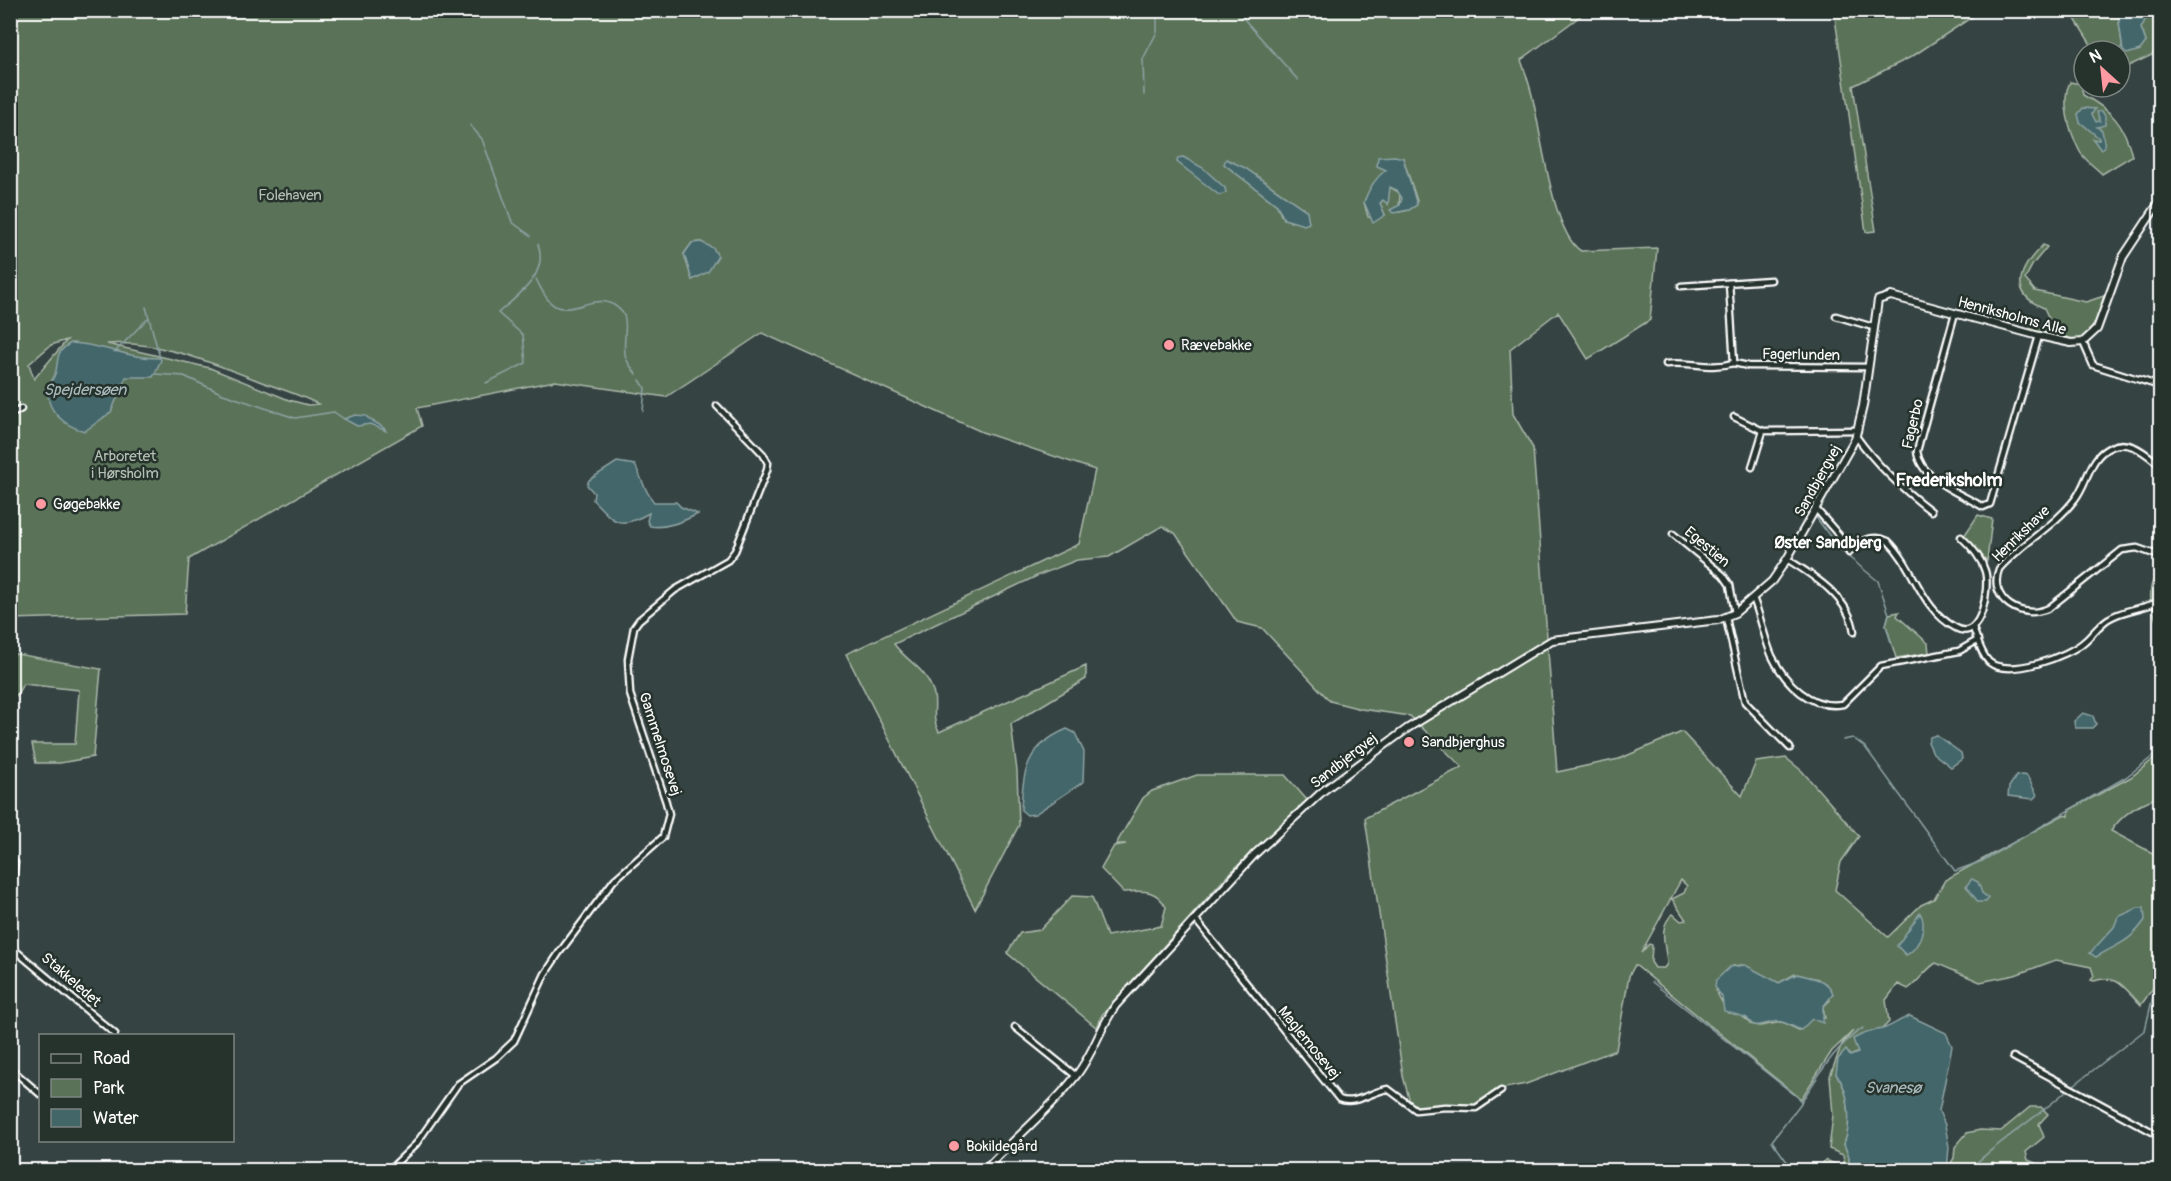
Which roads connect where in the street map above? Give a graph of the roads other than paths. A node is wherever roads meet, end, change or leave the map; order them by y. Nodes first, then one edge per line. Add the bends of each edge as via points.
1 (2160, 201) edge
2 (1771, 280) dead end
3 (1729, 283) junction
4 (1681, 286) dead end
5 (1882, 297) joint
6 (1955, 313) junction
7 (1836, 316) dead end
8 (1873, 327) junction
9 (2039, 336) junction
10 (2083, 342) junction
11 (1734, 363) junction
12 (1666, 364) dead end
13 (1868, 367) junction
14 (2160, 386) edge
15 (717, 406) dead end
16 (21, 409) dead end
17 (10, 415) edge
18 (1734, 417) dead end
19 (1763, 431) junction
20 (1857, 433) junction
21 (2160, 465) edge
22 (1752, 467) dead end
23 (1816, 509) junction
24 (1931, 511) dead end
25 (1673, 534) dead end
26 (1960, 546) dead end
27 (2160, 556) edge
28 (1787, 559) junction
29 (1754, 598) junction
30 (2160, 601) edge
31 (1735, 613) junction
32 (1726, 618) junction
33 (1973, 628) junction
34 (1854, 632) dead end
35 (1978, 640) junction
36 (1790, 748) dead end
37 (13, 863) edge
38 (10, 897) edge
39 (1195, 920) junction
40 (10, 946) edge
41 (1015, 1027) dead end
42 (121, 1028) dead end
43 (114, 1034) edge
44 (116, 1034) edge
45 (2013, 1057) dead end
46 (10, 1068) edge
47 (1076, 1076) junction
48 (1501, 1091) dead end
49 (39, 1093) edge
50 (2160, 1136) edge
51 (389, 1170) edge
52 (985, 1170) edge

1 - 10 street, Henriksholms Alle via 2123,257 2097,328
2 - 3 street
3 - 4 street
3 - 11 street
5 - 6 street, Henriksholms Alle
5 - 8 street, Sandbjergvej via 1876,304
6 - 9 street, Henriksholms Alle
6 - 9 street, Fagerbo via 1917,451 1918,461 1929,474 1983,507 1989,504
7 - 8 street
8 - 13 street, Sandbjergvej
9 - 10 street, Henriksholms Alle via 2071,344
10 - 14 street via 2093,365
11 - 12 street, Fagerlunden via 1694,367 1680,362
11 - 13 street, Fagerlunden
13 - 20 street, Sandbjergvej
15 - 51 street, Gammelmosevej via 768,463 735,551 719,566 675,590 639,620 629,645 630,694 669,814 663,837 614,880 559,953 514,1041 458,1084 416,1144
16 - 17 street
18 - 19 street
19 - 20 street
19 - 22 street
20 - 23 street, Sandbjergvej
20 - 24 street via 1881,467
21 - 27 street, Henrikshave via 2131,446 2120,444 2102,452 2073,502 2000,569 1997,587 2009,605 2028,614 2039,613 2122,550 2137,548
23 - 28 street, Sandbjergvej
23 - 33 street via 1850,551 1871,538 1888,542 1928,605 1954,627
25 - 31 street, Egestien via 1723,574 1730,585
26 - 33 street via 1963,539 1986,572 1980,619
28 - 29 street, Sandbjergvej
28 - 34 street via 1826,586 1850,616
29 - 31 street, Sandbjergvej
29 - 35 street via 1772,656 1804,698 1814,702 1843,704 1881,666 1959,651
30 - 35 street via 2107,619 2074,649 2048,662 1995,665 1986,658
31 - 32 street, Sandbjergvej
32 - 36 street via 1745,702
32 - 39 street, Sandbjergvej via 1567,636 1540,646 1351,768 1255,854
33 - 35 street
37 - 38 street
39 - 47 street, Sandbjergvej via 1116,1005
39 - 48 street, Maglemosevej via 1340,1100 1351,1101 1388,1089 1416,1110 1476,1108
40 - 43 street, Stakkeledet
41 - 47 street
42 - 44 street, Stakkeledet
45 - 50 street
46 - 49 street
47 - 52 street, Sandbjergvej

